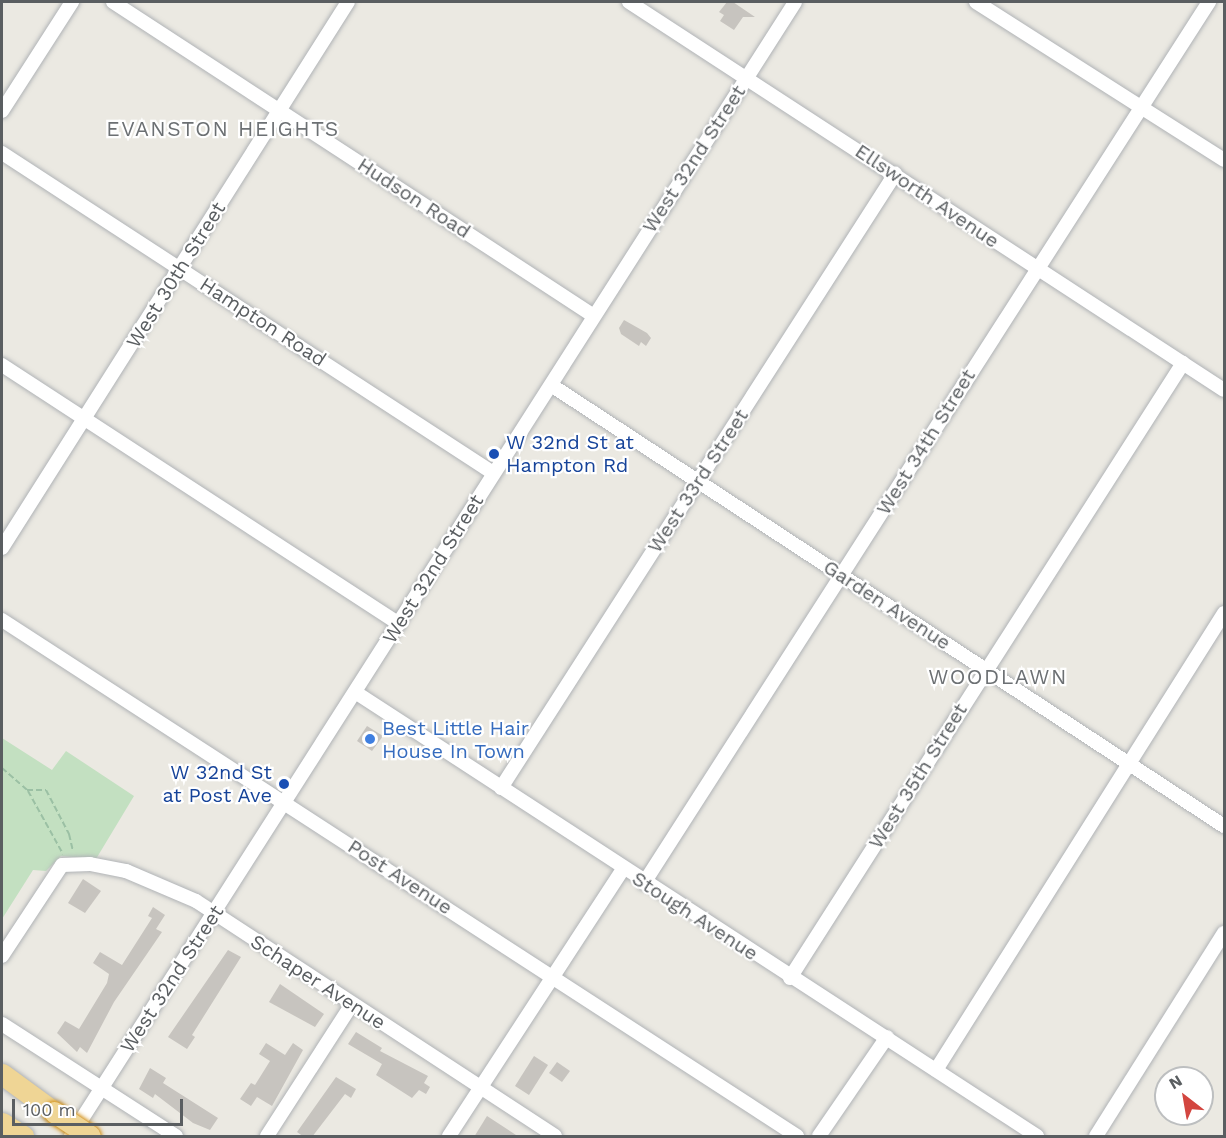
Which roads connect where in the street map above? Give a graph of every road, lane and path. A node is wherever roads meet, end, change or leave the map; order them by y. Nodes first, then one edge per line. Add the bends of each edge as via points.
1 (72, 2) edge
2 (113, 2) edge
3 (348, 2) edge
4 (629, 2) edge
5 (795, 2) edge
6 (976, 2) edge
7 (1209, 2) edge
8 (746, 77) junction
9 (1140, 106) junction
10 (280, 110) junction
11 (2, 111) edge
12 (2, 153) edge
13 (1224, 160) edge
14 (895, 174) junction
15 (180, 268) junction
16 (1036, 269) junction
17 (594, 316) junction
18 (1183, 363) junction
19 (2, 365) edge
20 (550, 385) junction
21 (1224, 390) edge
22 (84, 418) junction
23 (493, 473) junction
24 (698, 483) junction
25 (2, 548) edge
26 (842, 575) junction
27 (1224, 613) edge
28 (2, 620) edge
29 (399, 624) junction
30 (985, 669) junction
31 (355, 692) junction
32 (1128, 765) junction
33 (2, 768) edge
34 (501, 788) junction
35 (27, 790) junction
36 (286, 803) junction
37 (1224, 826) edge
38 (68, 856) junction
39 (623, 869) junction
40 (644, 884) junction
41 (213, 913) junction
42 (1224, 933) edge
43 (2, 956) edge
44 (790, 978) junction
45 (551, 979) junction
46 (352, 1004) junction
47 (2, 1024) edge
48 (887, 1036) junction
49 (936, 1070) junction
50 (2, 1074) edge
51 (2, 1078) edge
52 (481, 1088) junction
53 (101, 1089) junction
54 (54, 1112) junction
55 (2, 1123) edge
56 (23, 1137) edge
57 (71, 1137) edge
58 (90, 1137) edge
59 (176, 1137) edge
60 (267, 1137) edge
61 (449, 1137) edge
62 (555, 1137) edge
63 (796, 1137) edge
64 (819, 1137) edge
65 (1037, 1137) edge
66 (1096, 1137) edge

1 - 11 street
2 - 10 street, Hudson Road
3 - 10 street, West 30th Street
4 - 8 street, Ellsworth Avenue
5 - 8 street, West 32nd Street
6 - 9 street
7 - 9 street, West 34th Street
8 - 14 street, Ellsworth Avenue
8 - 17 street, West 32nd Street
9 - 13 street
9 - 16 street, West 34th Street
10 - 15 street, West 30th Street
10 - 17 street, Hudson Road
12 - 15 street, Hampton Road
14 - 16 street, Ellsworth Avenue
14 - 24 street, West 33rd Street
15 - 22 street, West 30th Street
15 - 23 street, Hampton Road
16 - 18 street, Ellsworth Avenue
16 - 26 street, West 34th Street
17 - 20 street, West 32nd Street
18 - 21 street, Ellsworth Avenue
18 - 30 street, West 35th Street
19 - 22 street
20 - 23 street, West 32nd Street
20 - 24 street, Garden Avenue
22 - 25 street, West 30th Street
22 - 29 street
23 - 29 street, West 32nd Street
24 - 26 street, Garden Avenue
24 - 34 street, West 33rd Street
26 - 30 street, Garden Avenue
26 - 40 street, West 34th Street
27 - 32 street
28 - 36 street, Post Avenue
29 - 31 street, West 32nd Street
30 - 32 street, Garden Avenue
30 - 44 street, West 35th Street
31 - 34 street, Stough Avenue
31 - 36 street, West 32nd Street
32 - 37 street, Garden Avenue
32 - 49 street
33 - 35 path
34 - 39 street, Stough Avenue
35 - 38 path
35 - 38 path via 46,790 69,834
36 - 41 street, West 32nd Street
36 - 45 street, Post Avenue
38 - 41 street, Schaper Avenue via 126,870 176,890
38 - 43 street
39 - 40 street, Stough Avenue
39 - 45 street
40 - 44 street, Stough Avenue
41 - 46 street, Schaper Avenue
41 - 53 street, West 32nd Street
42 - 66 street
44 - 48 street, Stough Avenue
45 - 52 street
45 - 63 street, Post Avenue
46 - 52 street, Schaper Avenue
46 - 60 street
47 - 53 street
48 - 49 street, Stough Avenue
48 - 64 street
49 - 65 street, Stough Avenue
50 - 54 highway
51 - 54 highway
52 - 61 street
52 - 62 street, Schaper Avenue
53 - 57 street, West 32nd Street
53 - 59 street
54 - 58 highway, bridge
55 - 56 highway

